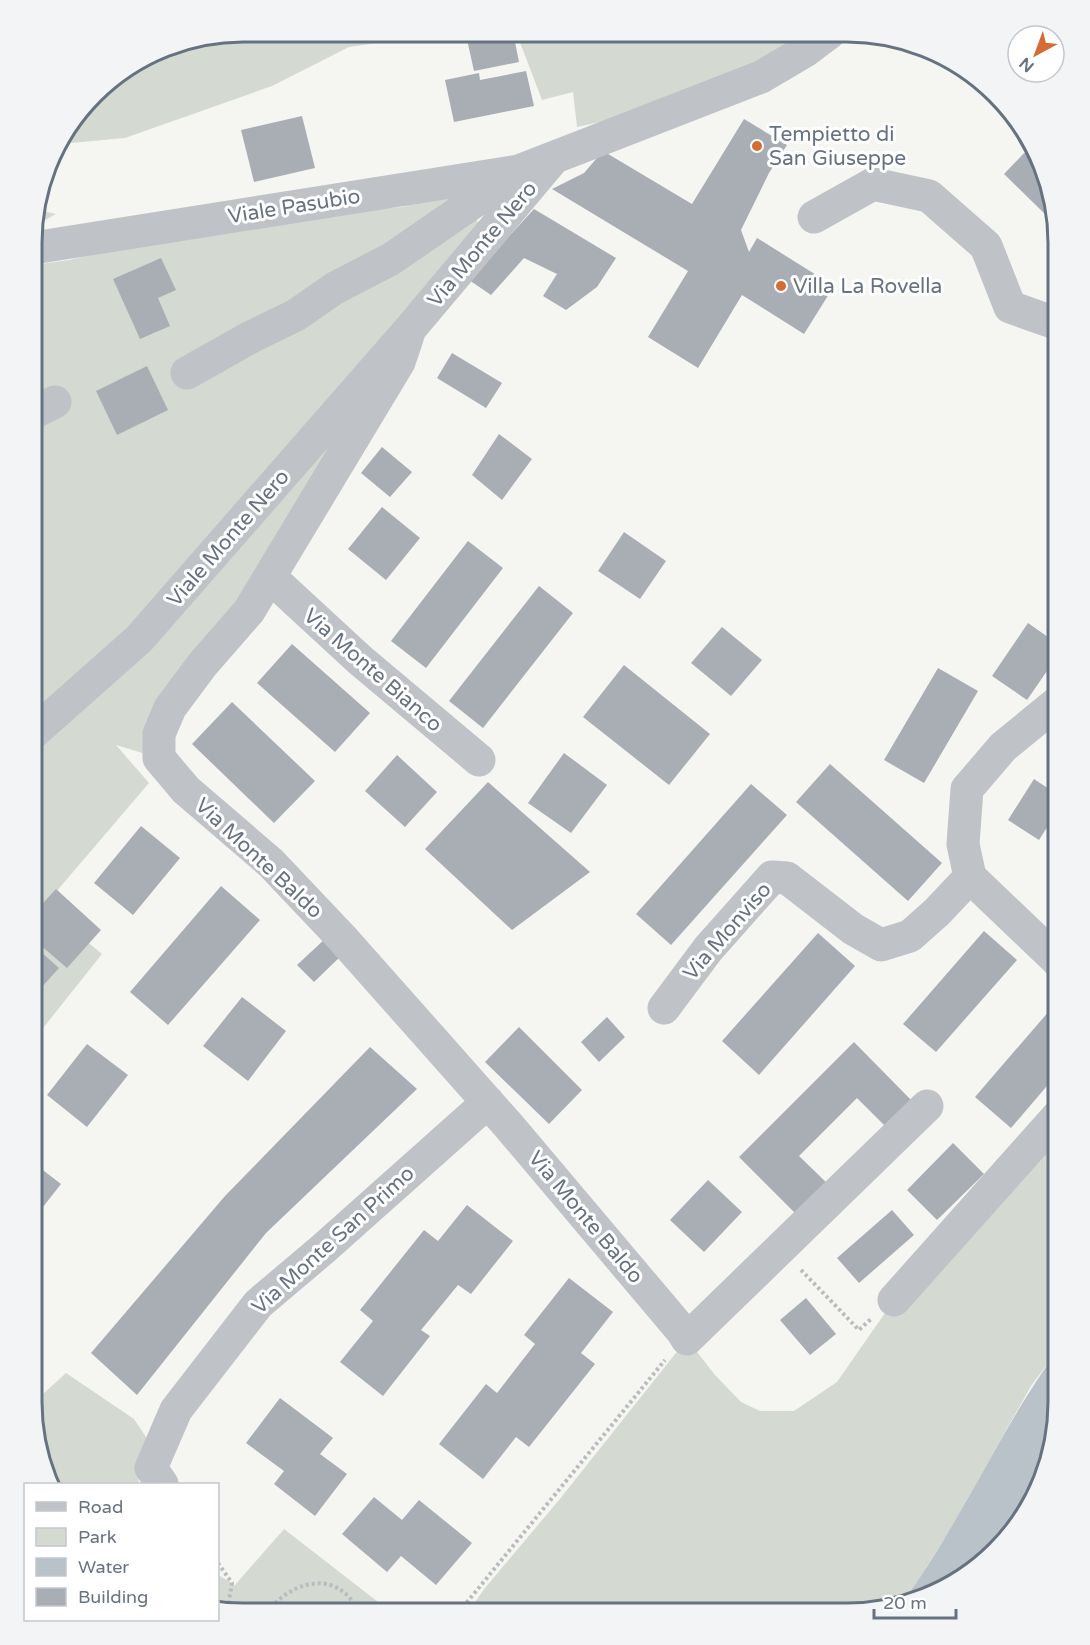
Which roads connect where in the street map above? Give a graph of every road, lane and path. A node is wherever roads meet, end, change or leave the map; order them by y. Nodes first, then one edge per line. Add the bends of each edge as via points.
1 (818, 42) edge
2 (554, 159) junction
3 (519, 171) junction
4 (814, 217) dead end
5 (42, 247) edge
6 (1048, 320) edge
7 (410, 329) junction
8 (187, 373) dead end
9 (270, 577) junction
10 (1048, 710) edge
11 (42, 725) edge
12 (478, 760) dead end
13 (970, 878) junction
14 (1048, 952) edge
15 (664, 1008) dead end
16 (488, 1102) junction
17 (927, 1106) dead end
18 (1048, 1129) edge
19 (780, 1248) junction
20 (894, 1300) joint
21 (684, 1335) junction
22 (161, 1483) edge
23 (219, 1564) edge
24 (229, 1602) edge
25 (276, 1603) edge
26 (352, 1603) edge
27 (466, 1603) edge

1 - 2 street, Viale Pasubio via 761,77
2 - 3 street, Viale Pasubio
2 - 7 street, Via Monte Nero
3 - 5 street, Viale Pasubio
3 - 8 street via 391,259
4 - 6 street via 873,184 929,196 986,246 1010,307
7 - 9 street, Via Monte Baldo via 399,362
7 - 11 street, Viale Monte Nero via 139,639
9 - 12 street, Via Monte Bianco
9 - 16 street, Via Monte Baldo via 249,611 170,708 159,734 159,758 186,790 271,863
10 - 13 street via 1003,747 967,789 963,844
13 - 14 street
13 - 15 street, Via Monviso via 910,936 880,945 787,878 772,877 708,949
16 - 21 street, Via Monte Baldo
16 - 22 street, Via Monte San Primo via 258,1304 176,1410 151,1468
17 - 19 street
18 - 20 street
19 - 20 path via 859,1330
19 - 21 street
21 - 27 path
23 - 24 path via 232,1583
25 - 26 path via 303,1585 327,1583

